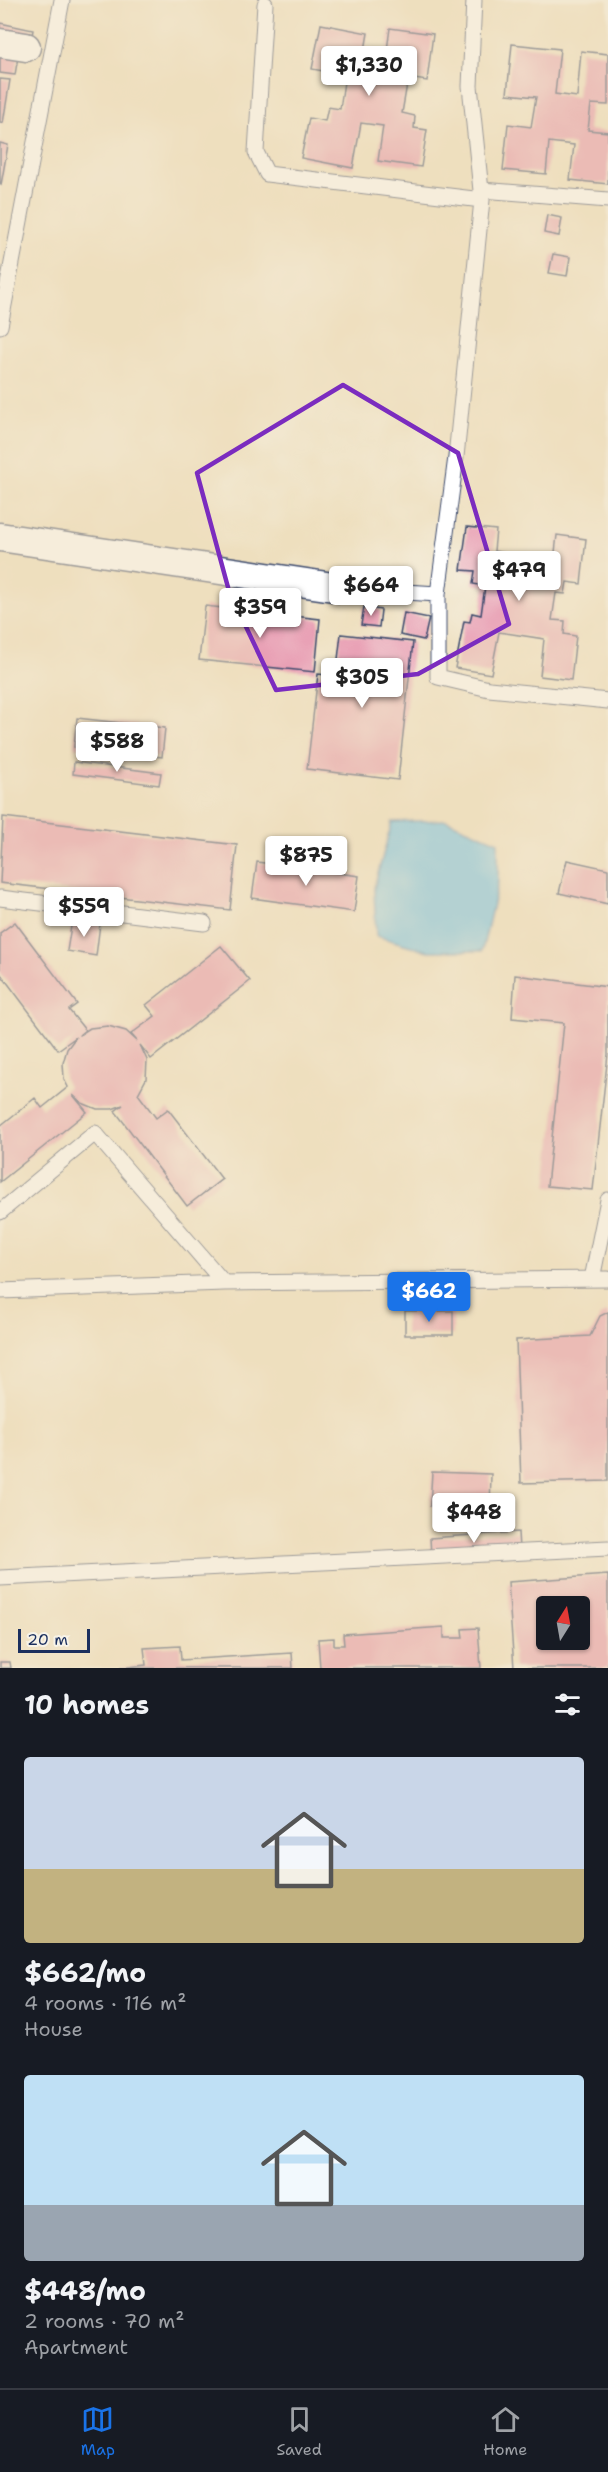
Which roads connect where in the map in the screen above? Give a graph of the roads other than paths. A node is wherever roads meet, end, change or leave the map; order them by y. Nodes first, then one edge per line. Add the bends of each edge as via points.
1 (62, 0) edge
2 (474, 0) edge
3 (264, 4) dead end
4 (481, 195) junction
5 (608, 200) edge
6 (0, 326) edge
7 (0, 537) edge
8 (340, 588) joint
9 (438, 594) junction
10 (608, 701) edge
11 (0, 898) edge
12 (204, 922) dead end
13 (608, 1200) edge
14 (0, 1212) edge
15 (592, 1279) junction
16 (608, 1279) edge
17 (224, 1283) junction
18 (0, 1291) edge
19 (608, 1548) edge
20 (0, 1578) edge

1 - 6 lane
2 - 4 lane via 470,86
3 - 4 lane via 256,152 267,174
4 - 5 lane
4 - 9 lane via 456,457
7 - 8 street
8 - 9 lane
9 - 10 lane via 438,677 489,689
11 - 12 lane
13 - 15 lane
14 - 17 lane via 95,1133
15 - 16 lane
15 - 17 lane
17 - 18 lane
19 - 20 lane

